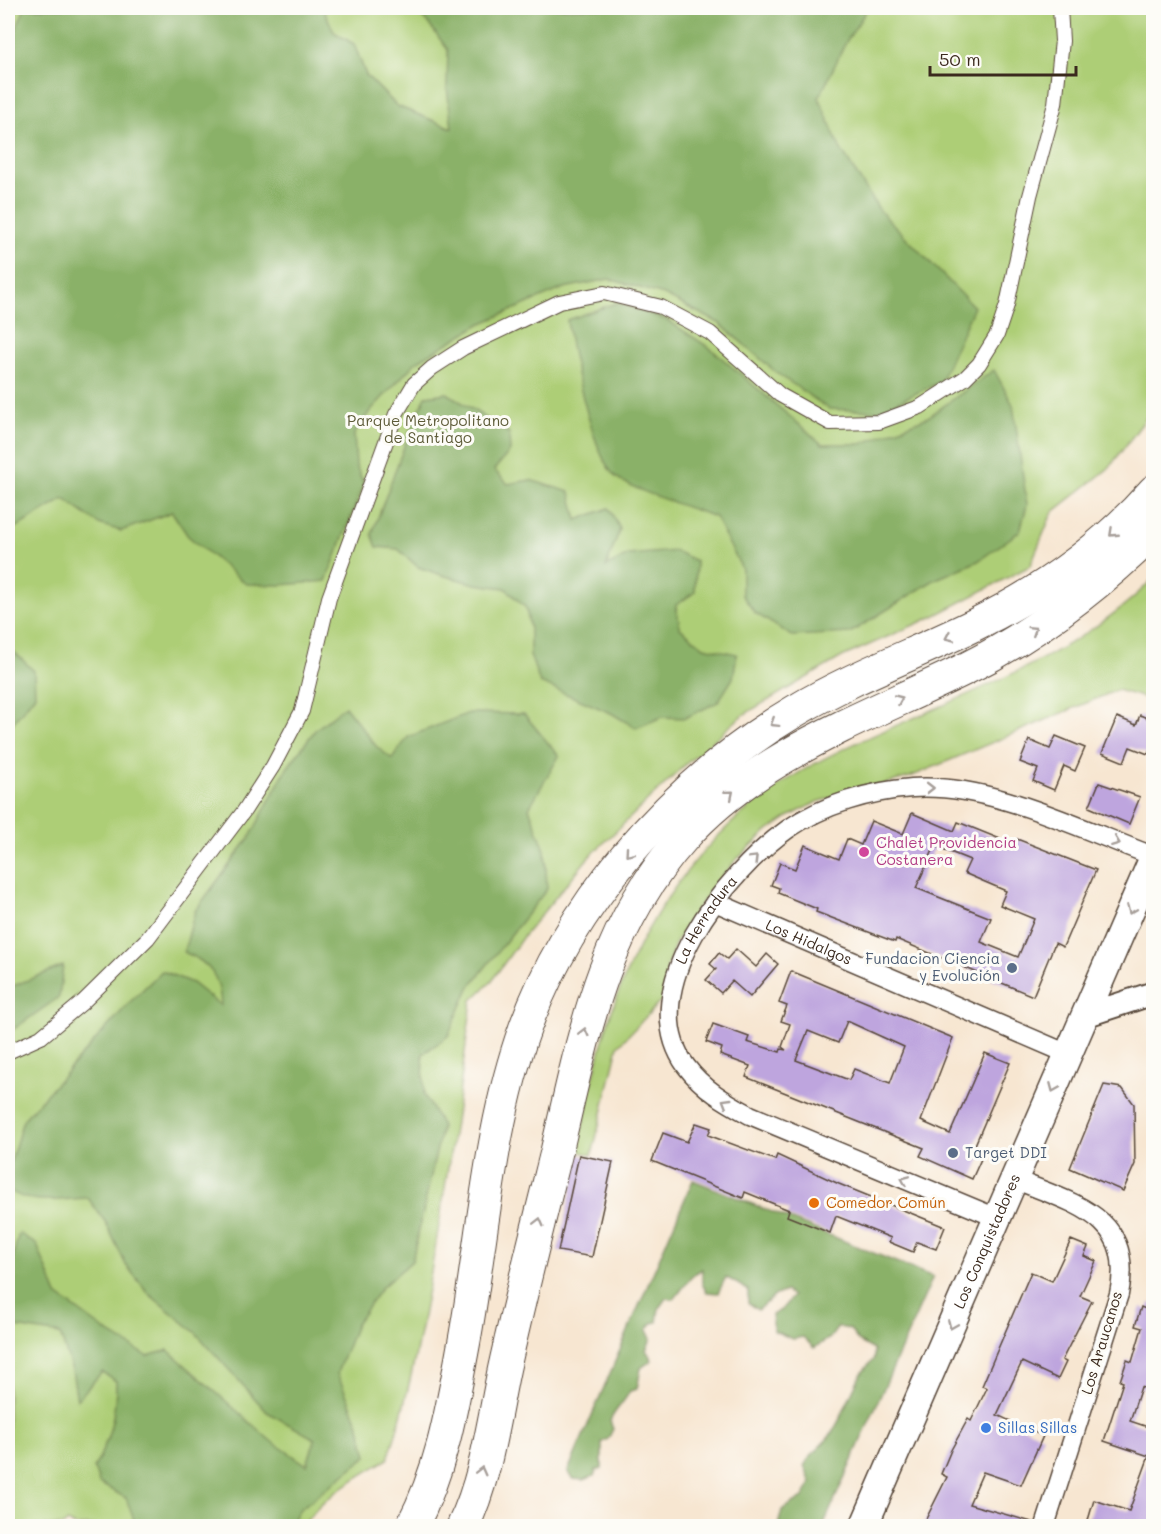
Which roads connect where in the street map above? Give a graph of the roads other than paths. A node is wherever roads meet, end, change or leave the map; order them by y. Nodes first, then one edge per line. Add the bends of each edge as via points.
1 (1060, 8) edge
2 (1154, 491) edge
3 (1154, 531) edge
4 (1154, 548) edge
5 (1073, 602) junction
6 (1153, 856) edge
7 (715, 902) junction
8 (1154, 993) edge
9 (1087, 1015) junction
10 (8, 1052) edge
11 (1068, 1054) junction
12 (1014, 1179) junction
13 (997, 1218) junction
14 (412, 1527) edge
15 (463, 1527) edge
16 (864, 1527) edge
17 (1045, 1527) edge

1 - 10 street via 1062,41 1055,104 1007,305 997,335 965,378 920,407 879,422 830,423 780,395 710,333 661,307 604,293 559,302 463,348 432,368 414,384 396,414 329,598 302,711 273,766 148,938 41,1037
2 -> 14 highway via 1109,537 1038,590 977,624 829,693 758,734 663,815 606,882 546,981 517,1054 500,1120 471,1307 443,1449
3 - 5 highway
4 - 5 highway
15 -> 5 highway via 484,1460 590,1010 627,919 662,864 708,813 766,767 826,733 976,663
7 -> 6 street, La Herradura via 748,864 789,828 831,807 910,788 945,788 989,795
6 -> 9 main road, Los Conquistadores
7 - 11 street, Los Hidalgos
13 -> 7 street, La Herradura via 750,1115 702,1083 679,1053 671,1012 678,970
8 - 9 street
9 - 11 main road, Los Conquistadores
11 -> 12 main road, Los Conquistadores
12 - 13 main road, Los Conquistadores
12 - 17 street, Los Araucanos via 1097,1216 1113,1235 1122,1270 1119,1294
13 -> 16 main road, Los Conquistadores

